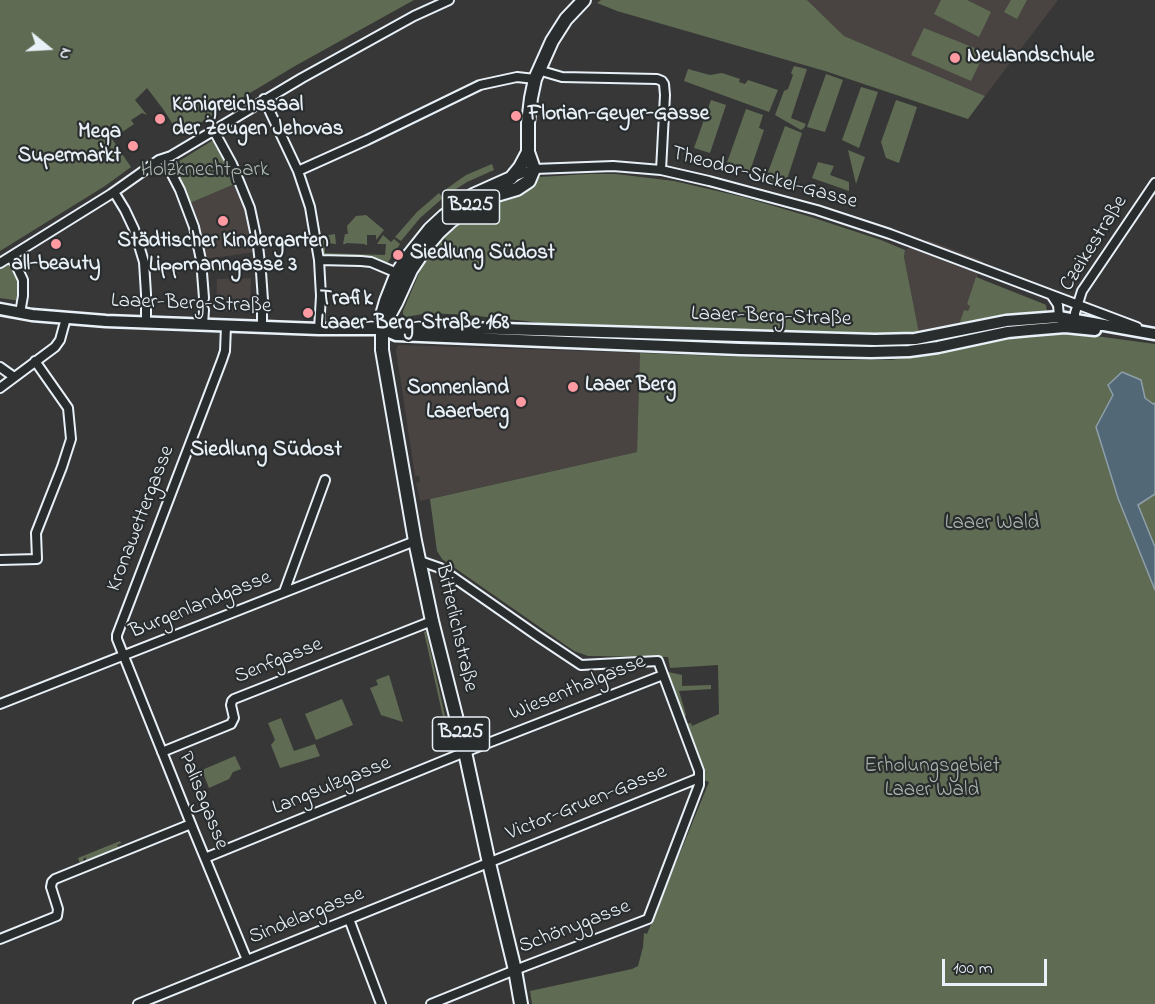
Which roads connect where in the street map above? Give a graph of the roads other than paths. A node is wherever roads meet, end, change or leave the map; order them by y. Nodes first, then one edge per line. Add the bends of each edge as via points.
1 (449, 0) edge
2 (577, 3) edge
3 (536, 74) junction
4 (264, 99) junction
5 (214, 131) junction
6 (528, 152) junction
7 (164, 159) junction
8 (534, 169) junction
9 (661, 170) junction
10 (298, 171) junction
11 (511, 178) junction
12 (1155, 183) edge
13 (114, 192) junction
14 (10, 257) junction
15 (319, 260) junction
16 (0, 263) edge
17 (397, 273) junction
18 (1052, 296) junction
19 (204, 298) dead end
20 (263, 300) dead end
21 (1077, 305) junction
22 (0, 309) edge
23 (204, 310) dead end
24 (262, 312) dead end
25 (20, 313) junction
26 (1059, 317) junction
27 (66, 318) junction
28 (146, 323) junction
29 (203, 325) junction
30 (1072, 325) junction
31 (226, 326) junction
32 (262, 327) junction
33 (319, 329) junction
34 (382, 329) junction
35 (1155, 334) edge
36 (34, 361) junction
37 (0, 368) edge
38 (14, 377) junction
39 (0, 388) edge
40 (325, 480) dead end
41 (415, 541) junction
42 (0, 560) edge
43 (420, 561) junction
44 (284, 592) junction
45 (432, 621) junction
46 (124, 655) junction
47 (663, 675) junction
48 (0, 704) edge
49 (469, 751) junction
50 (162, 752) junction
51 (699, 778) junction
52 (191, 825) junction
53 (206, 858) junction
54 (489, 863) junction
55 (350, 919) junction
56 (0, 939) edge
57 (247, 960) junction
58 (515, 970) junction
59 (148, 1002) edge
60 (138, 1004) edge
61 (381, 1004) edge
62 (431, 1004) edge
63 (521, 1004) edge

1 - 4 street
2 - 3 main road
3 - 6 main road via 528,117
3 - 9 street via 662,81 665,95
3 - 10 street via 480,85
4 - 5 street
4 - 10 street
5 - 7 street
5 - 20 street via 250,208
6 - 8 main road
6 - 11 main road, B225
7 - 13 street
7 - 19 street via 194,227
8 - 9 street, Theodor-Sickel-Gasse via 613,166
8 - 11 street, Theodor-Sickel-Gasse
8 - 34 main road, B225 via 524,185 477,203 439,232 411,270
9 - 18 street, Theodor-Sickel-Gasse via 817,210
10 - 15 street via 310,207
11 - 17 main road, B225 via 473,195 444,216
12 - 21 street, Czeikestraße via 1082,291
13 - 14 street
13 - 28 street via 134,229 144,262
14 - 16 street
14 - 25 street via 23,280
15 - 17 street via 361,261
15 - 33 street
17 - 34 main road, B225 via 382,315
18 - 21 street, Theodor-Sickel-Gasse
18 - 26 street
21 - 30 street, Czeikestraße
21 - 35 street, Theodor-Sickel-Gasse
22 - 25 main road, Laaer-Berg-Straße
23 - 29 street
24 - 32 street
25 - 27 main road, Laaer-Berg-Straße
26 - 30 main road, Laaer-Berg-Straße
26 - 34 main road, Laaer-Berg-Straße via 1006,321 896,340 399,326
27 - 28 main road, Laaer-Berg-Straße
27 - 36 street via 55,347
28 - 29 main road, Laaer-Berg-Straße
29 - 31 main road, Laaer-Berg-Straße
30 - 34 main road, Laaer-Berg-Straße via 938,348 881,352 396,335
30 - 35 main road, Laaer-Berg-Straße
31 - 32 main road, Laaer-Berg-Straße
31 - 46 street, Kronawettergasse via 222,360 117,635
32 - 33 main road, Laaer-Berg-Straße
33 - 34 main road, Laaer-Berg-Straße
34 - 41 main road, Bitterlichstraße / B225 via 382,350
36 - 38 street
36 - 42 street via 68,408 71,440 36,533 37,559
37 - 38 street
38 - 39 street
40 - 44 street
41 - 43 main road, Bitterlichstraße / B225
41 - 44 street, Burgenlandgasse
43 - 45 main road, Bitterlichstraße / B225
43 - 47 street via 440,568 581,665 658,660
44 - 46 street, Burgenlandgasse
45 - 49 main road, Bitterlichstraße / B225
45 - 50 street, Senfgasse via 234,699 231,724
46 - 48 street, Burgenlandgasse
46 - 50 street, Palisagasse
47 - 49 street, Wiesenthalgasse
47 - 51 street
49 - 53 street, Langsulzgasse
49 - 54 main road, Bitterlichstraße / B225
50 - 52 street, Palisagasse
51 - 54 street, Victor-Gruen-Gasse
51 - 58 street, Schönygasse via 648,919
52 - 53 street, Palisagasse
52 - 56 street via 55,879 51,887 57,916
53 - 57 street, Palisagasse
54 - 55 street, Sindelargasse
54 - 58 main road, Bitterlichstraße / B225
55 - 57 street, Sindelargasse
55 - 61 street
57 - 59 street, Sindelargasse
58 - 62 street, Schönygasse
58 - 63 main road, Bitterlichstraße / B225
59 - 60 street, Sindelargasse

